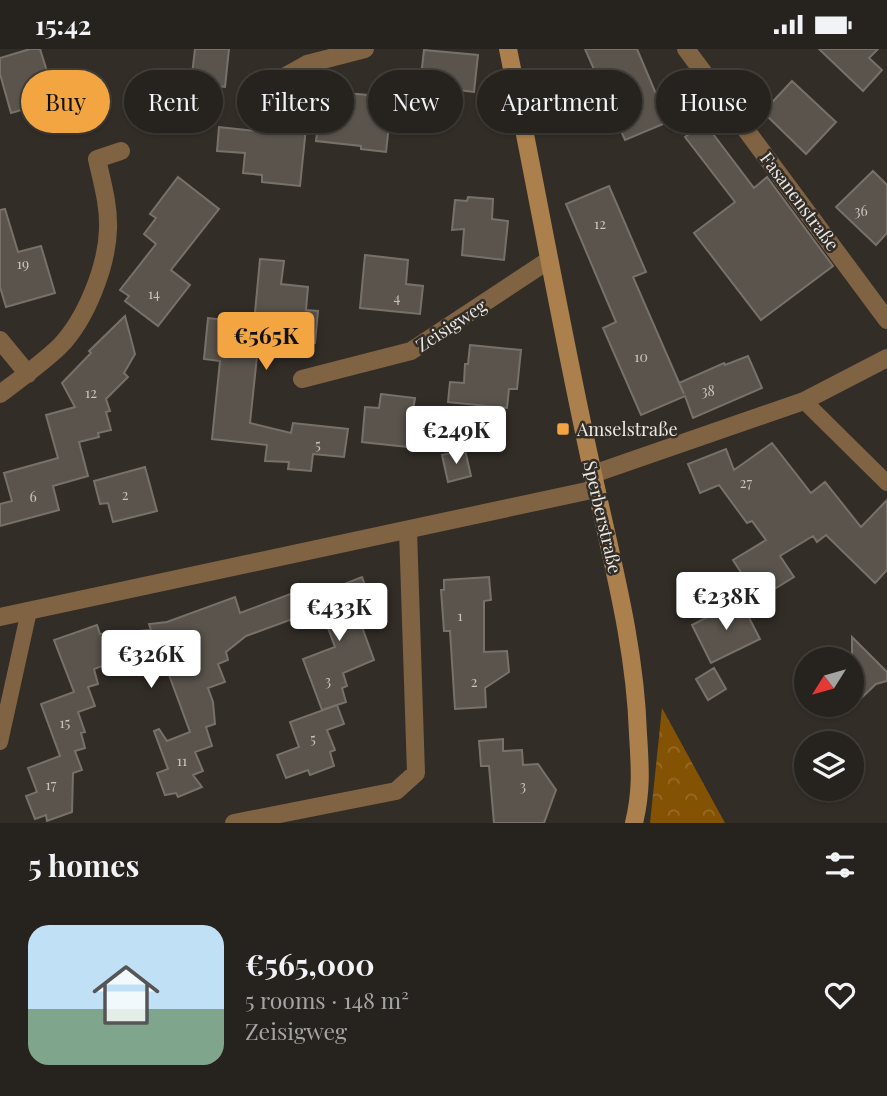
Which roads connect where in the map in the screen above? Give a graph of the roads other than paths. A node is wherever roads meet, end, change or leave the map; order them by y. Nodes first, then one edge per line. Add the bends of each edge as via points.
1 (365, 49) edge
2 (508, 49) edge
3 (686, 49) edge
4 (296, 70) edge
5 (121, 151) dead end
6 (549, 260) junction
7 (887, 320) edge
8 (0, 340) edge
9 (887, 358) edge
10 (28, 374) junction
11 (302, 379) dead end
12 (0, 394) edge
13 (804, 401) junction
14 (594, 481) junction
15 (887, 483) edge
16 (408, 530) junction
17 (29, 611) junction
18 (0, 617) edge
19 (0, 742) edge
20 (234, 823) edge
21 (634, 823) edge

1 - 4 street
2 - 6 street, Sperberstraße
3 - 7 street, Fasanenstraße
5 - 10 street via 97,159 108,228 103,264 86,307 61,345
6 - 11 street, Zeisigweg via 411,351
6 - 14 street, Sperberstraße
8 - 10 street
9 - 13 street
10 - 12 street
13 - 14 street
13 - 15 lane
14 - 16 street
14 - 21 street, Sperberstraße via 636,687 641,795
16 - 17 street
16 - 20 street via 416,773 396,791
17 - 18 street
17 - 19 lane

